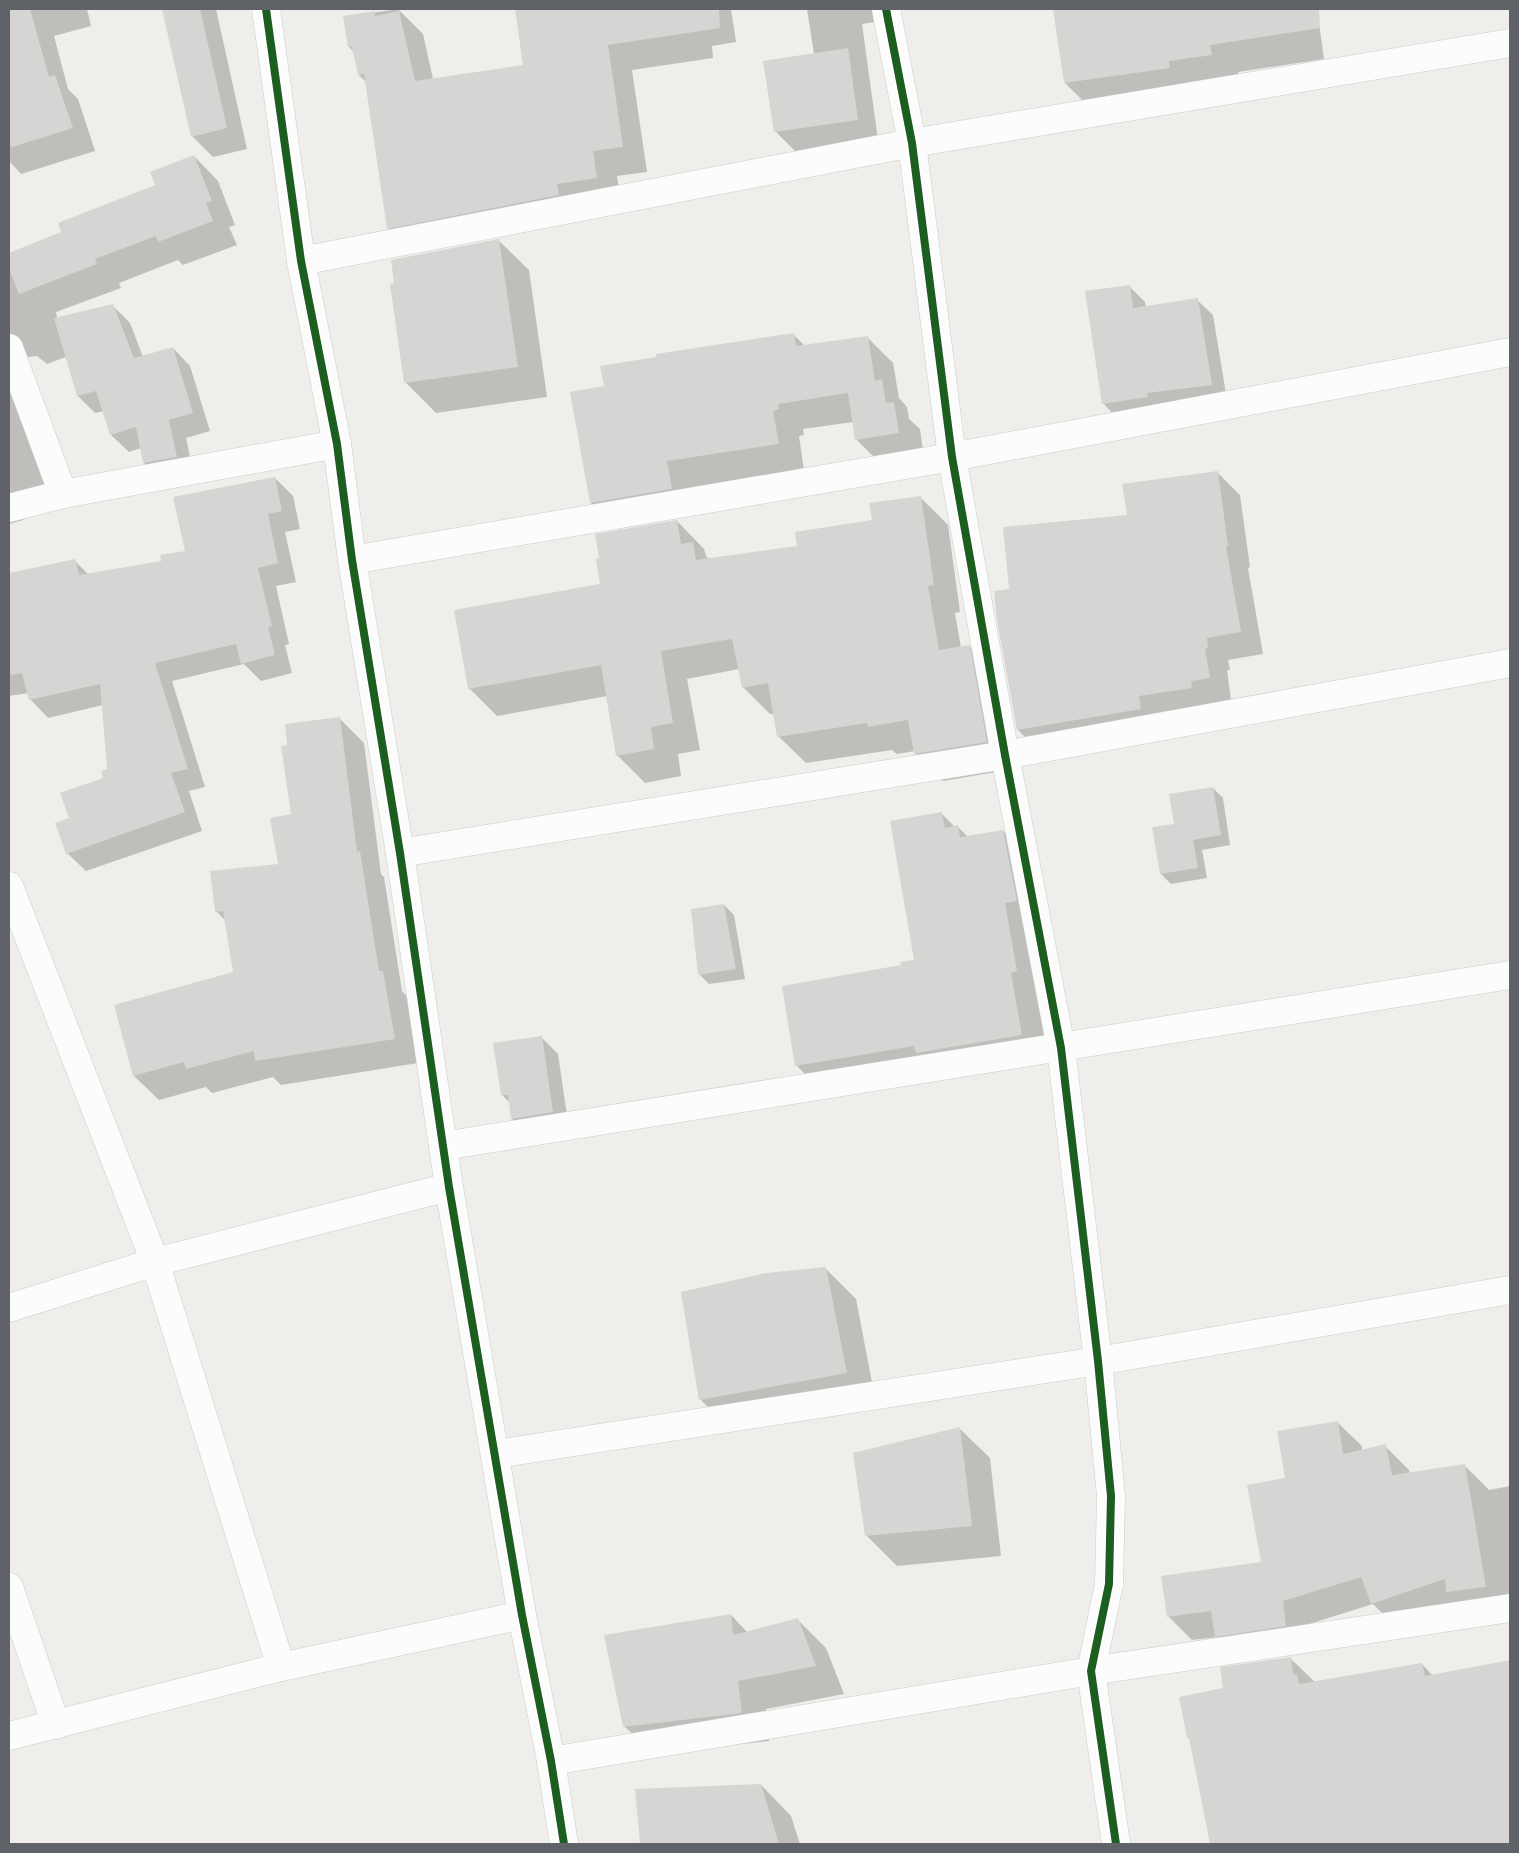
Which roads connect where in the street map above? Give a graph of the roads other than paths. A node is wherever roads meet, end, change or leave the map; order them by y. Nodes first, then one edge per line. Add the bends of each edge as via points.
1 (266, 9) edge
2 (886, 9) edge
3 (1510, 44) edge
4 (912, 143) junction
5 (301, 261) junction
6 (9, 348) edge
7 (1510, 352) edge
8 (337, 444) junction
9 (952, 457) junction
10 (63, 494) junction
11 (9, 508) edge
12 (352, 560) junction
13 (1510, 663) edge
14 (1006, 755) junction
15 (400, 853) junction
16 (9, 886) edge
17 (14, 915) edge
18 (1510, 975) edge
19 (1061, 1048) junction
20 (443, 1146) junction
21 (449, 1187) junction
22 (154, 1262) junction
23 (1510, 1290) edge
24 (9, 1308) edge
25 (1098, 1360) junction
26 (496, 1454) junction
27 (9, 1587) edge
28 (1510, 1608) edge
29 (522, 1615) junction
30 (282, 1667) junction
31 (1091, 1671) junction
32 (56, 1725) junction
33 (9, 1736) edge
34 (551, 1761) junction
35 (560, 1843) edge
36 (1116, 1844) edge

1 - 5 street
2 - 4 street
3 - 4 street
4 - 5 street
4 - 9 street
5 - 8 street
6 - 10 street
7 - 9 street
8 - 10 street
8 - 12 street
9 - 12 street
9 - 14 street
10 - 11 street
12 - 15 street
13 - 14 street
14 - 15 street
14 - 19 street
15 - 20 street
16 - 17 street
17 - 22 street
18 - 19 street
19 - 20 street
19 - 25 street
20 - 21 street
21 - 22 street
21 - 26 street
22 - 24 street
22 - 30 street
23 - 25 street
25 - 26 street
25 - 31 street via 1110,1496 1109,1584
26 - 29 street
27 - 32 street
28 - 31 street
29 - 30 street
29 - 34 street
30 - 32 street
31 - 34 street
31 - 36 street
32 - 33 street
34 - 35 street

